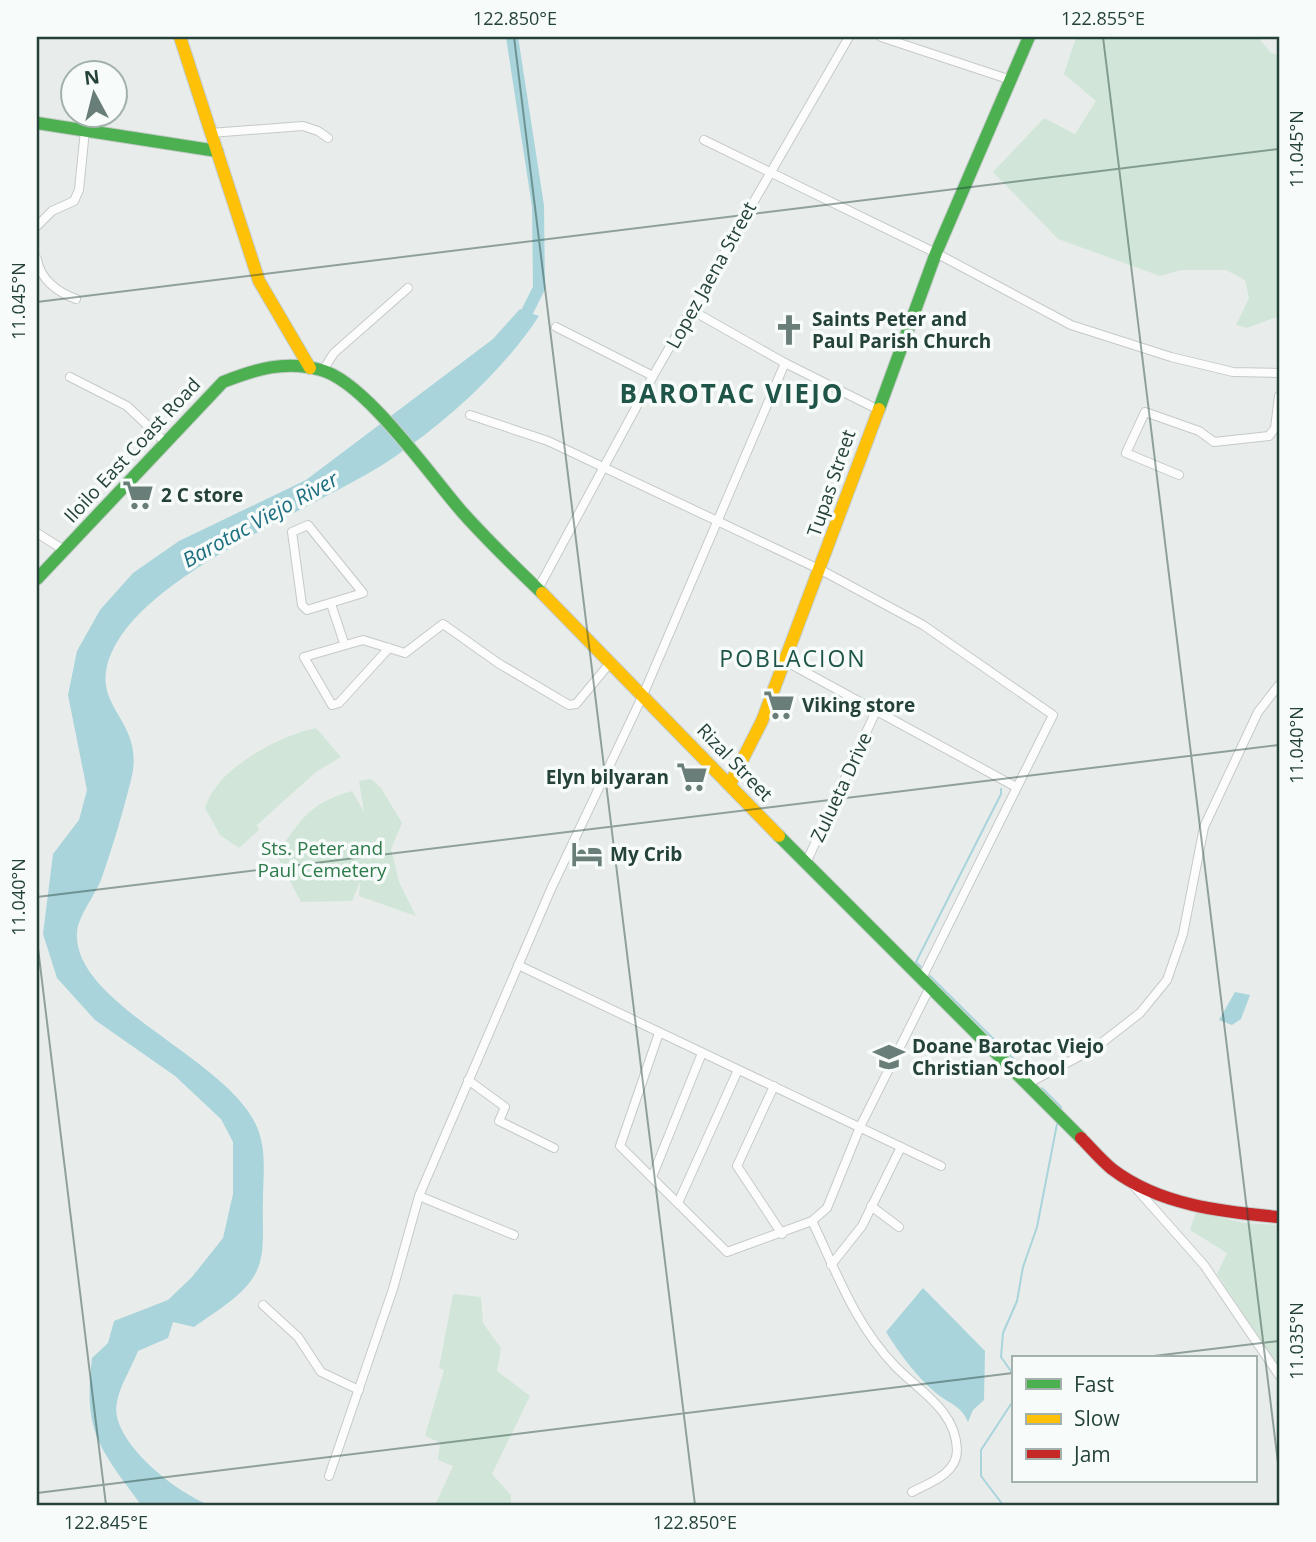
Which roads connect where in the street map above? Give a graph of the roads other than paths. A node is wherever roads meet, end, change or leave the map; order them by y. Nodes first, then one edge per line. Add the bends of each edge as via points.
1 (180, 37) edge
2 (849, 37) edge
3 (881, 37) edge
4 (1029, 37) edge
5 (1011, 80) junction
6 (37, 123) edge
7 (60, 126) edge
8 (85, 130) joint
9 (211, 133) junction
10 (328, 138) dead end
11 (704, 140) dead end
12 (217, 151) junction
13 (769, 173) junction
14 (37, 226) edge
15 (936, 253) junction
16 (37, 259) edge
17 (408, 288) dead end
18 (76, 299) dead end
19 (693, 311) junction
20 (556, 327) dead end
21 (785, 363) junction
22 (316, 369) junction
23 (1279, 373) edge
24 (653, 376) junction
25 (70, 377) dead end
26 (1279, 396) edge
27 (877, 409) junction
28 (470, 415) dead end
29 (165, 442) junction
30 (602, 468) junction
31 (1179, 475) dead end
32 (715, 521) junction
33 (37, 533) edge
34 (64, 550) junction
35 (821, 570) junction
36 (37, 579) edge
37 (538, 589) junction
38 (331, 604) junction
39 (344, 643) junction
40 (389, 648) junction
41 (785, 661) junction
42 (610, 663) junction
43 (1279, 684) edge
44 (643, 695) junction
45 (876, 711) junction
46 (730, 784) junction
47 (1016, 787) junction
48 (806, 863) junction
49 (518, 965) junction
50 (925, 984) junction
51 (659, 1033) junction
52 (702, 1053) junction
53 (738, 1070) junction
54 (468, 1080) junction
55 (774, 1086) junction
56 (1026, 1086) junction
57 (860, 1127) junction
58 (901, 1147) junction
59 (554, 1148) dead end
60 (941, 1166) dead end
61 (652, 1177) junction
62 (1134, 1186) junction
63 (419, 1196) junction
64 (678, 1203) junction
65 (871, 1206) junction
66 (1279, 1217) edge
67 (812, 1221) junction
68 (899, 1227) dead end
69 (782, 1234) junction
70 (514, 1235) dead end
71 (831, 1265) junction
72 (263, 1305) dead end
73 (1279, 1375) edge
74 (359, 1390) junction
75 (329, 1476) dead end
76 (912, 1492) dead end

1 - 9 main road
2 - 13 street, Lopez Jaena Street
3 - 5 street
4 - 5 main road, Tupas Street
5 - 15 main road, Tupas Street
6 - 7 main road
8 - 12 main road
8 - 14 street via 74,201 52,211
9 - 10 street via 303,127
9 - 12 main road
11 - 13 street
12 - 22 main road via 259,281
13 - 15 street
13 - 19 street, Lopez Jaena Street
15 - 23 street via 1071,325 1233,372
15 - 27 main road, Tupas Street
16 - 18 street via 42,275
17 - 22 street
19 - 21 street
19 - 24 street, Lopez Jaena Street
20 - 24 street
21 - 27 street
21 - 32 street
22 - 29 main road, Iloilo East Coast Road via 264,366 223,382
22 - 37 main road, Rizal Street via 352,389 377,411 462,512
24 - 30 street, Lopez Jaena Street
25 - 29 street via 127,406
26 - 31 street via 1275,428 1269,436 1214,442 1199,431 1145,412 1126,453
27 - 35 main road, Tupas Street
28 - 30 street via 548,441
29 - 34 main road, Iloilo East Coast Road
30 - 32 street
30 - 37 street, Lopez Jaena Street
32 - 35 street
32 - 44 street
33 - 34 street
34 - 36 main road, Iloilo East Coast Road
35 - 41 main road, Tupas Street
35 - 47 street via 923,625 1053,715
37 - 42 main road, Rizal Street
38 - 38 street via 307,610 302,605 292,532 308,525 363,593
38 - 39 street
39 - 40 street via 363,640
39 - 40 street via 304,657 331,705 339,704
40 - 42 street via 405,653 443,624 569,705 576,704
41 - 45 street
41 - 46 main road, Tupas Street
42 - 44 main road, Rizal Street
43 - 56 street via 1258,712 1204,827 1188,914 1167,980 1140,1013 1095,1048
44 - 46 main road, Rizal Street
44 - 49 street
45 - 47 street
45 - 48 street, Zulueta Drive
46 - 48 main road, Rizal Street
47 - 50 street
48 - 50 main road, Rizal Street
49 - 51 street
49 - 54 street
50 - 56 main road, Rizal Street
50 - 57 street
51 - 52 street
51 - 61 street via 620,1146
52 - 53 street
52 - 61 street
53 - 55 street
53 - 64 street
54 - 59 street via 505,1107 499,1121
54 - 63 street
55 - 57 street
55 - 69 street via 737,1166
56 - 62 main road, Rizal Street
57 - 58 street
57 - 67 street via 827,1208
58 - 60 street
58 - 65 street
61 - 64 street
62 - 66 main road via 1186,1202
62 - 73 street via 1198,1258
63 - 70 street
63 - 74 street
64 - 69 street via 727,1252
65 - 68 street
65 - 71 street via 862,1226
67 - 69 street
67 - 71 street
71 - 76 street via 847,1302 895,1366 930,1395 950,1425 957,1451 953,1465 939,1479
72 - 74 street via 298,1338 321,1372
74 - 75 street

